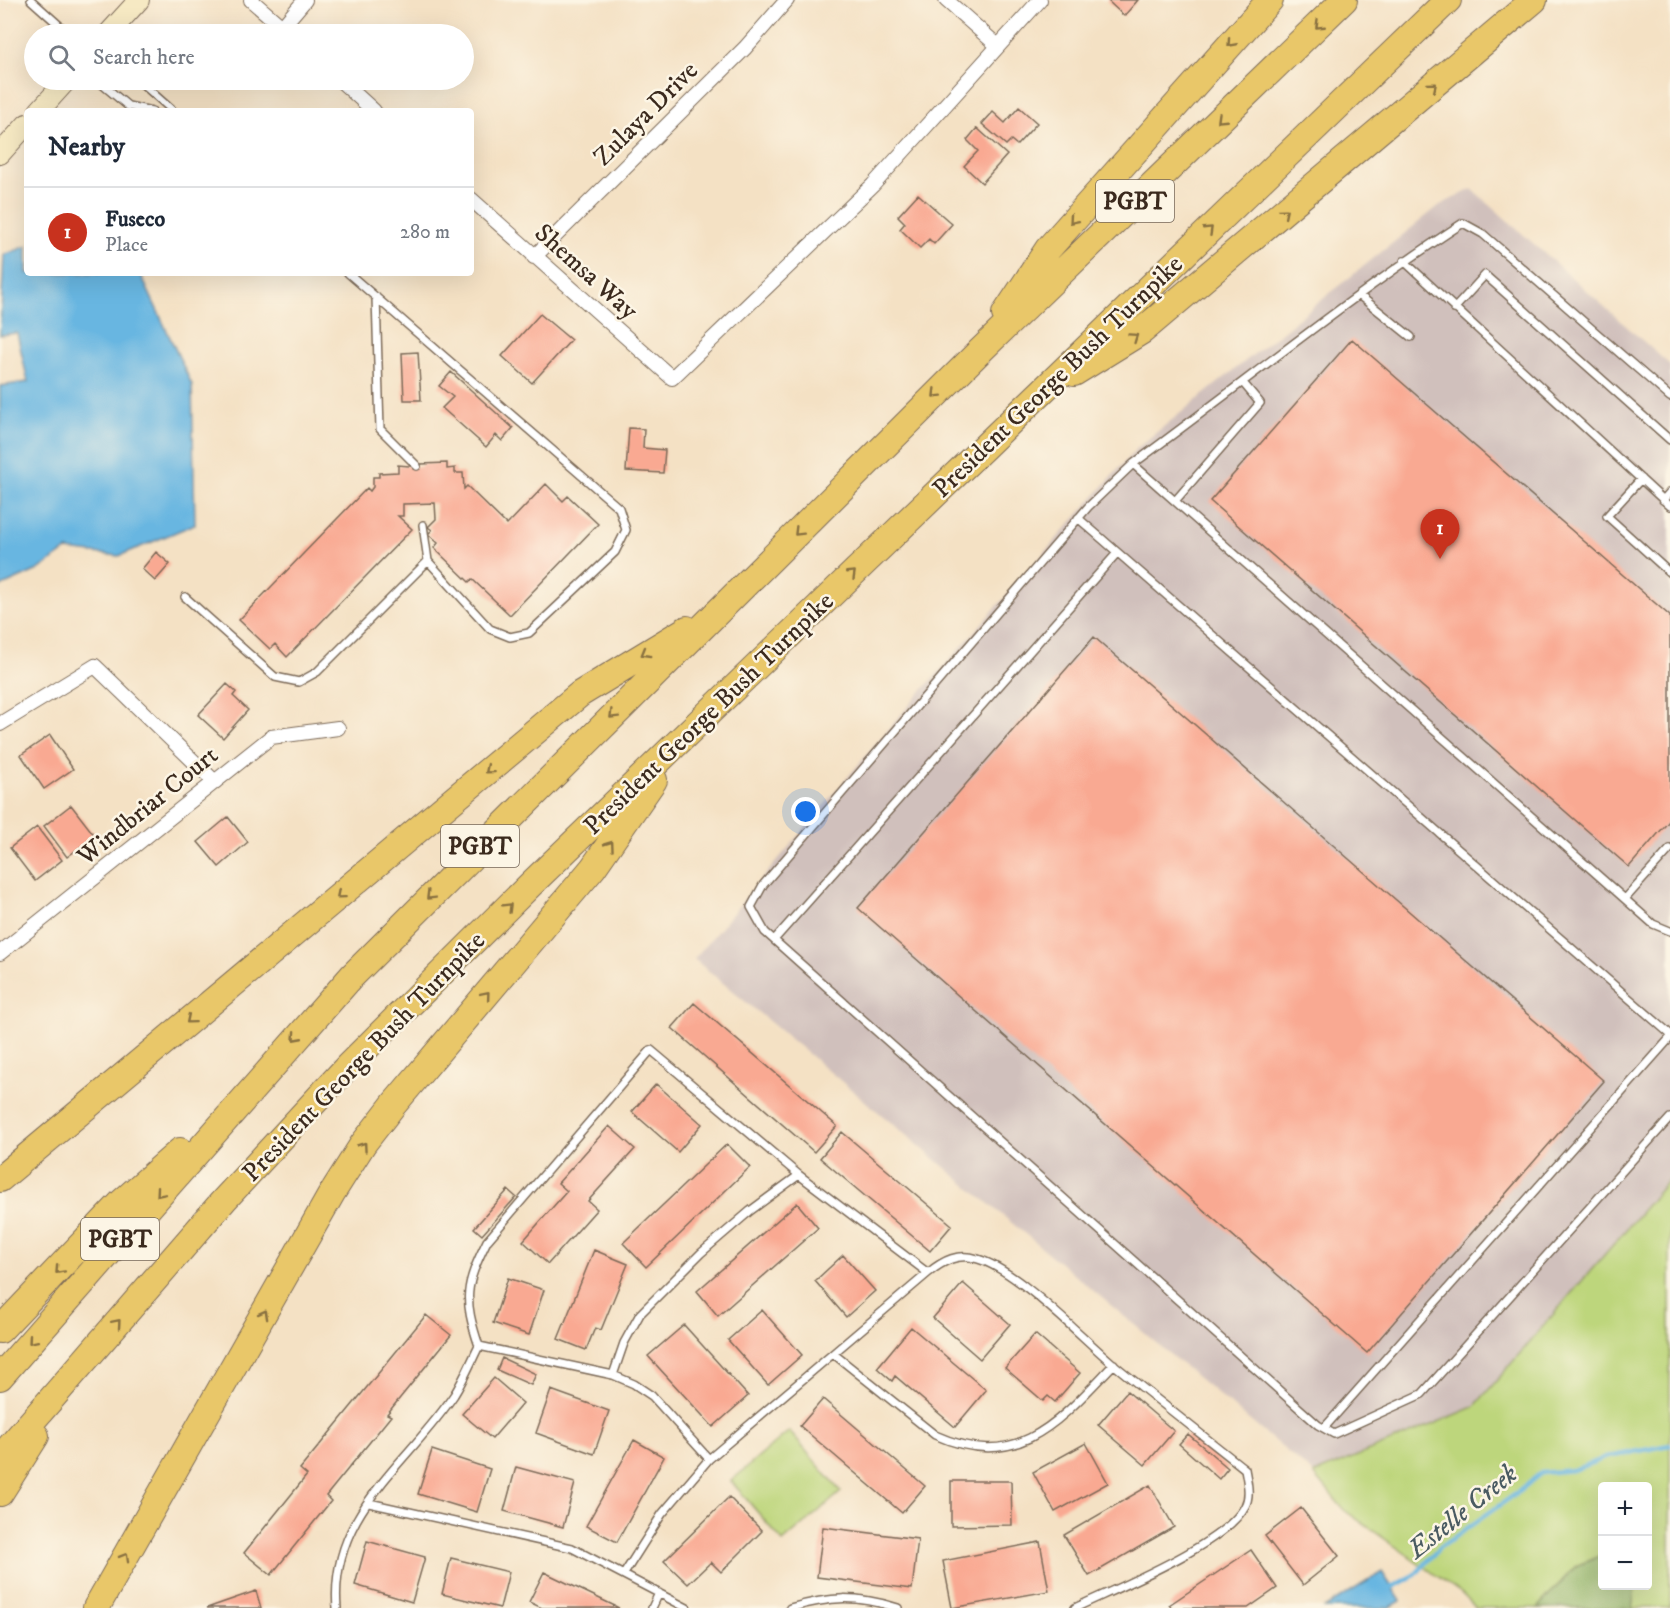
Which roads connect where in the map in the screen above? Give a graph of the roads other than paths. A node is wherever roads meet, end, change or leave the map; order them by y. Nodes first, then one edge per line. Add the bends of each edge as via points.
1 (31, 0) edge
2 (139, 0) edge
3 (251, 0) edge
4 (305, 0) edge
5 (787, 0) edge
6 (946, 0) edge
7 (1040, 0) edge
8 (1270, 0) edge
9 (1344, 0) edge
10 (1448, 0) edge
11 (1534, 0) edge
12 (58, 24) edge
13 (117, 24) edge
14 (278, 24) edge
15 (290, 24) edge
16 (998, 46) junction
17 (59, 90) edge
18 (109, 90) edge
19 (149, 90) edge
20 (351, 90) edge
21 (42, 108) edge
22 (138, 108) edge
23 (170, 108) edge
24 (371, 108) edge
25 (24, 127) edge
26 (0, 154) edge
27 (474, 202) edge
28 (534, 256) junction
29 (1404, 261) junction
30 (352, 276) edge
31 (1360, 296) junction
32 (376, 297) junction
33 (1454, 309) junction
34 (1411, 337) dead end
35 (978, 353) junction
36 (1244, 384) junction
37 (1670, 397) edge
38 (1031, 401) junction
39 (1670, 440) edge
40 (1133, 464) junction
41 (417, 466) dead end
42 (1641, 480) junction
43 (1670, 492) edge
44 (1663, 500) junction
45 (1175, 501) junction
46 (1670, 506) edge
47 (1078, 518) junction
48 (423, 525) dead end
49 (1117, 553) junction
50 (428, 561) junction
51 (1670, 573) edge
52 (185, 597) dead end
53 (730, 600) junction
54 (0, 724) edge
55 (339, 728) dead end
56 (689, 731) junction
57 (215, 782) junction
58 (1670, 849) edge
59 (1625, 899) junction
60 (1670, 931) edge
61 (774, 940) junction
62 (0, 953) edge
63 (1670, 1036) edge
64 (240, 1101) junction
65 (1670, 1118) edge
66 (799, 1175) junction
67 (0, 1179) edge
68 (928, 1273) junction
69 (0, 1330) edge
70 (479, 1346) junction
71 (835, 1355) junction
72 (1114, 1364) junction
73 (79, 1367) junction
74 (613, 1376) junction
75 (0, 1377) edge
76 (1324, 1428) junction
77 (0, 1458) edge
78 (710, 1460) junction
79 (0, 1493) edge
80 (369, 1503) junction
81 (624, 1574) junction
82 (659, 1593) junction
83 (674, 1605) edge
84 (96, 1608) edge
85 (337, 1608) edge
86 (652, 1608) edge
87 (687, 1608) edge
88 (790, 1608) edge
89 (898, 1608) edge
90 (1075, 1608) edge

1 - 12 lane
2 - 13 street
3 - 14 street
4 - 15 street
5 - 28 street, Zulaya Drive via 746,48
6 - 16 street
7 - 16 street
8 -> 35 highway via 1048,249
9 -> 35 highway, PGBT
38 -> 10 highway, President George Bush Turnpike / PGBT
38 -> 11 highway via 1142,331
16 - 28 street, Shemsa Way via 873,186 672,378
17 - 21 street
18 - 22 lane via 128,106
19 - 23 lane
20 - 24 street
25 - 26 street
27 - 28 street, Shemsa Way
29 - 31 lane
29 - 33 lane
29 - 37 lane via 1463,223 1484,234
30 - 32 lane
31 - 34 lane
31 - 36 lane
32 - 41 lane via 380,429
32 - 50 lane via 620,508 626,530 615,552 530,633 510,637 490,629
33 - 39 lane via 1485,275
33 - 42 lane
35 -> 53 highway, PGBT
36 - 40 lane
36 - 45 lane via 1260,403
56 -> 38 highway, President George Bush Turnpike / PGBT
40 - 45 lane
40 - 47 lane
42 - 44 lane
42 - 51 lane via 1607,516
43 - 44 lane
44 - 46 lane
45 - 59 lane
47 - 49 lane
47 - 61 lane via 763,885 751,907
48 - 50 lane
49 - 61 lane
49 - 63 lane
50 - 52 lane via 317,672 299,682 275,677
53 -> 64 highway, PGBT via 368,960
53 -> 67 highway via 580,694
54 - 57 street via 95,666
55 - 57 street, Windbriar Court via 271,737
73 -> 56 highway, President George Bush Turnpike / PGBT via 317,1098
84 -> 56 highway via 363,1144 593,868
57 - 62 street, Windbriar Court
58 - 59 lane
59 - 60 lane via 1653,924
61 - 76 lane
63 - 76 lane
64 -> 69 highway via 138,1185
64 -> 75 highway, PGBT
65 - 76 lane via 1422,1394 1334,1434
66 - 68 lane
66 - 70 lane via 651,1050 487,1241 473,1269 467,1294 469,1317
66 - 74 lane via 701,1253 640,1314 624,1343
68 - 71 lane
68 - 72 lane via 941,1262 965,1256 993,1264
70 - 74 lane
70 - 80 lane via 454,1395
71 - 72 lane via 935,1435 951,1443 986,1448 1017,1443 1060,1420
71 - 78 lane
72 - 90 lane via 1245,1469 1246,1504 1234,1522 1213,1539
73 - 77 highway, President George Bush Turnpike / PGBT
73 - 79 highway
74 - 78 lane via 652,1396
78 - 81 lane via 662,1514
80 - 81 lane via 572,1548
80 - 85 lane via 349,1530 338,1562
81 - 82 lane
82 - 83 lane
82 - 86 lane
83 - 87 lane
88 - 89 lane via 825,1598

